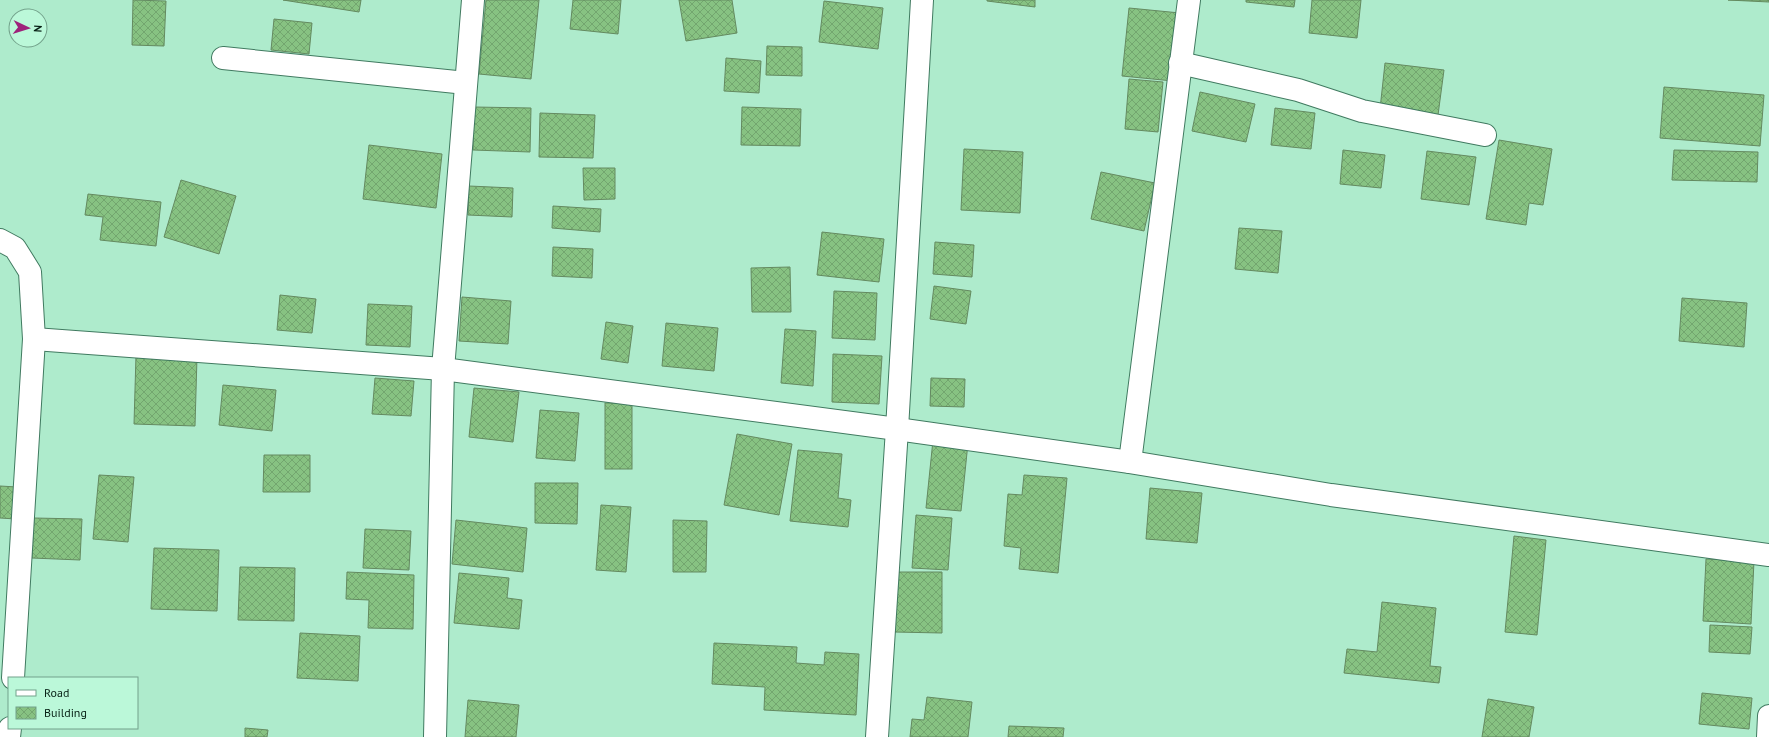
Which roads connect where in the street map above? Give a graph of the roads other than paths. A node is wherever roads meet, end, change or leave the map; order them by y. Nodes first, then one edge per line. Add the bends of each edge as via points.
1 (473, 0) edge
2 (922, 0) edge
3 (1189, 0) edge
4 (223, 58) dead end
5 (1180, 64) junction
6 (466, 84) junction
7 (1485, 135) dead end
8 (0, 240) edge
9 (34, 339) junction
10 (443, 369) junction
11 (897, 429) junction
12 (1130, 462) junction
13 (1769, 555) edge
14 (13, 677) edge
15 (1769, 716) edge
16 (435, 737) edge
17 (877, 737) edge
18 (1768, 737) edge

1 - 6 street
2 - 11 street
3 - 5 street
4 - 6 street
5 - 7 street via 1298,90 1362,111
5 - 12 street
6 - 10 street
8 - 9 street via 15,248 30,272
9 - 10 street
9 - 14 street
10 - 11 street
10 - 16 street
11 - 12 street
11 - 17 street
12 - 13 street via 1331,495
15 - 18 street

